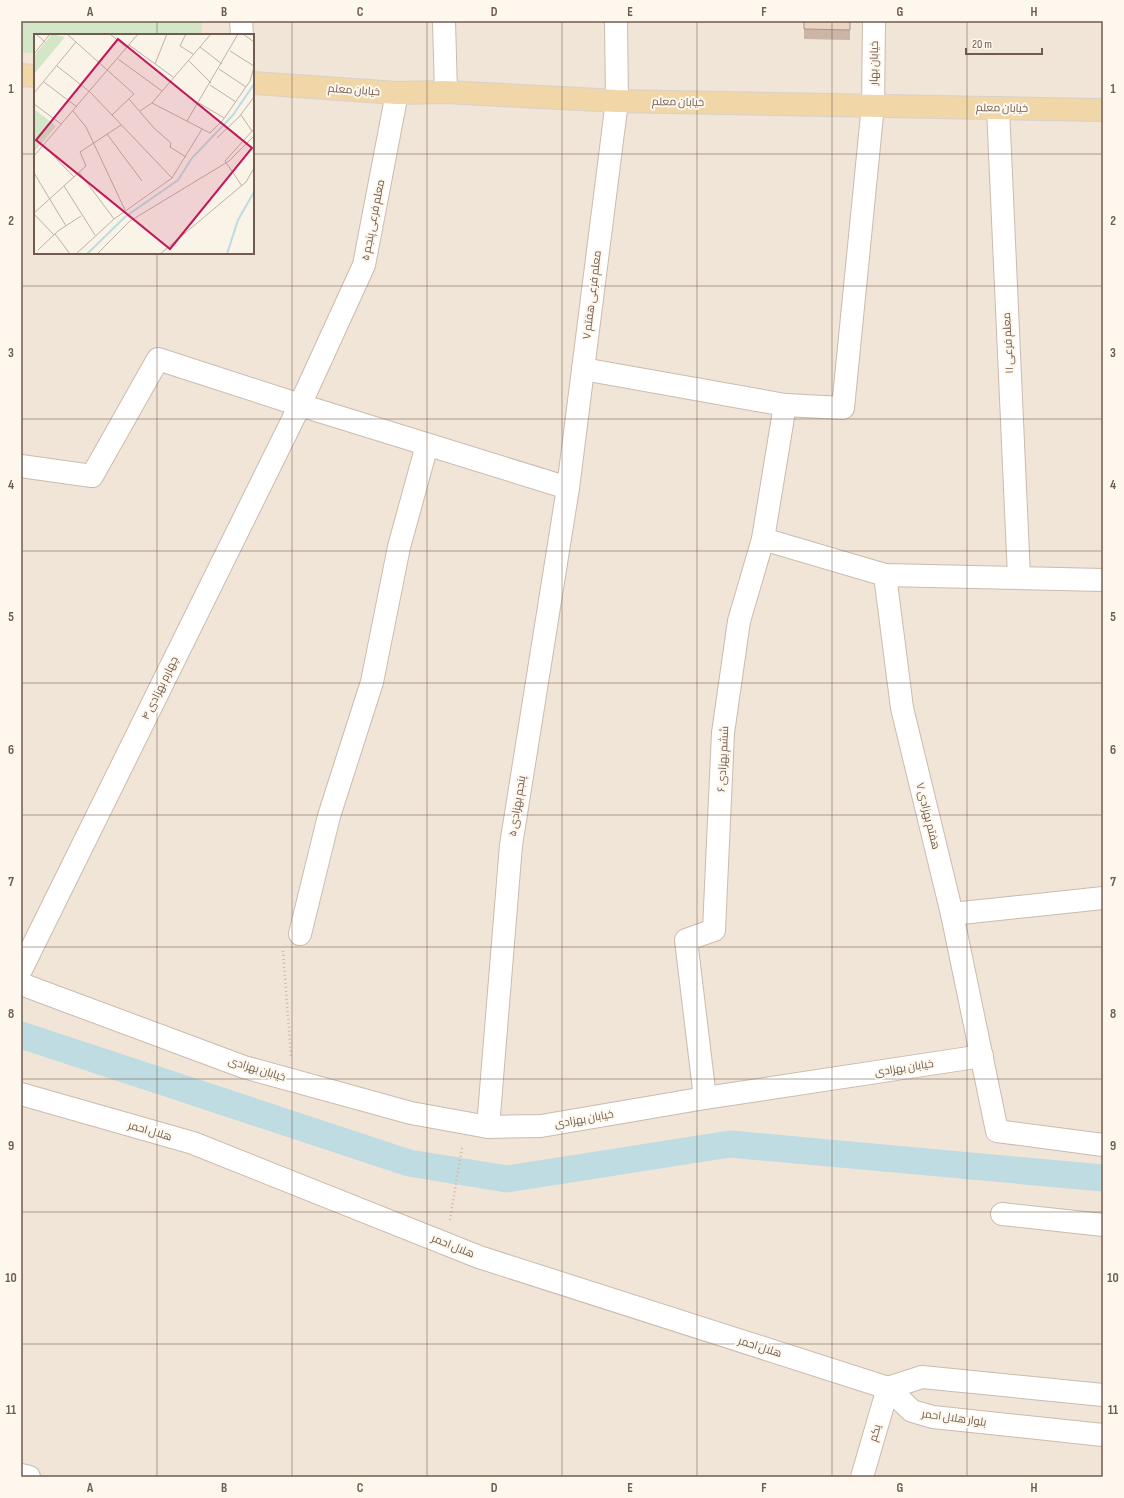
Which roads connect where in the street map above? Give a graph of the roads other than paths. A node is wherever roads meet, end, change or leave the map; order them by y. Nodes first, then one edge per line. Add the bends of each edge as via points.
1 (241, 21) edge
2 (444, 21) edge
3 (616, 21) edge
4 (874, 21) edge
5 (242, 34) edge
6 (21, 75) edge
7 (34, 76) edge
8 (254, 84) edge
9 (446, 92) junction
10 (397, 93) junction
11 (617, 101) junction
12 (873, 105) junction
13 (998, 108) junction
14 (1103, 110) edge
15 (583, 370) junction
16 (300, 405) junction
17 (785, 405) junction
18 (427, 445) junction
19 (21, 466) edge
20 (568, 488) junction
21 (763, 539) junction
22 (884, 575) junction
23 (1019, 577) junction
24 (1103, 580) edge
25 (1103, 898) edge
26 (952, 914) junction
27 (300, 934) road end
28 (21, 970) edge
29 (21, 984) edge
30 (982, 1056) junction
31 (21, 1094) edge
32 (705, 1098) junction
33 (488, 1127) junction
34 (1103, 1145) edge
35 (1002, 1214) dead end
36 (1103, 1225) edge
37 (888, 1388) junction
38 (1103, 1395) edge
39 (1103, 1435) edge
40 (21, 1475) edge
41 (29, 1477) edge
42 (862, 1477) edge

1 - 5 street
2 - 9 street
3 - 11 street, معلم فرعی هفتم ۷
4 - 12 street, خیابان بهار
6 - 7 main road
8 - 10 main road, خیابان معلم
9 - 10 main road, خیابان معلم
9 - 11 main road, خیابان معلم
10 - 16 street, معلم فرعی پنجم ۵ via 364,265
11 - 12 main road, خیابان معلم
11 - 15 street, معلم فرعی هفتم ۷
12 - 13 main road, خیابان معلم
12 - 17 street, خیابان بهار via 843,408
13 - 14 main road, خیابان معلم
13 - 23 street, معلم فرعی ۱۱
15 - 17 street
15 - 20 street, معلم فرعی هفتم ۷
16 - 18 street
16 - 19 street via 158,360 92,476
16 - 28 street, چهارم بهزادی ۴
17 - 21 street, ششم بهزادی ۶
18 - 20 street
18 - 27 street via 399,547 372,682 329,816
20 - 33 street, پنجم بهزادی ۵ via 511,845
21 - 22 street
21 - 32 street, ششم بهزادی ۶ via 739,621 723,733 714,930 686,940
22 - 23 street
22 - 26 street, هفتم بهزادی ۷ via 902,708
23 - 24 street
25 - 26 street
26 - 30 street, هفتم بهزادی ۷
29 - 33 street, خیابان بهزادی via 244,1067 411,1113
30 - 32 street, خیابان بهزادی
30 - 34 street via 997,1131
31 - 37 street, هلال احمر via 193,1143 487,1259
32 - 33 street, خیابان بهزادی via 541,1126
35 - 36 street
37 - 38 street via 922,1377
37 - 39 street, بلوار هلال احمر via 912,1411 933,1417
37 - 42 street, یکم
40 - 41 street

